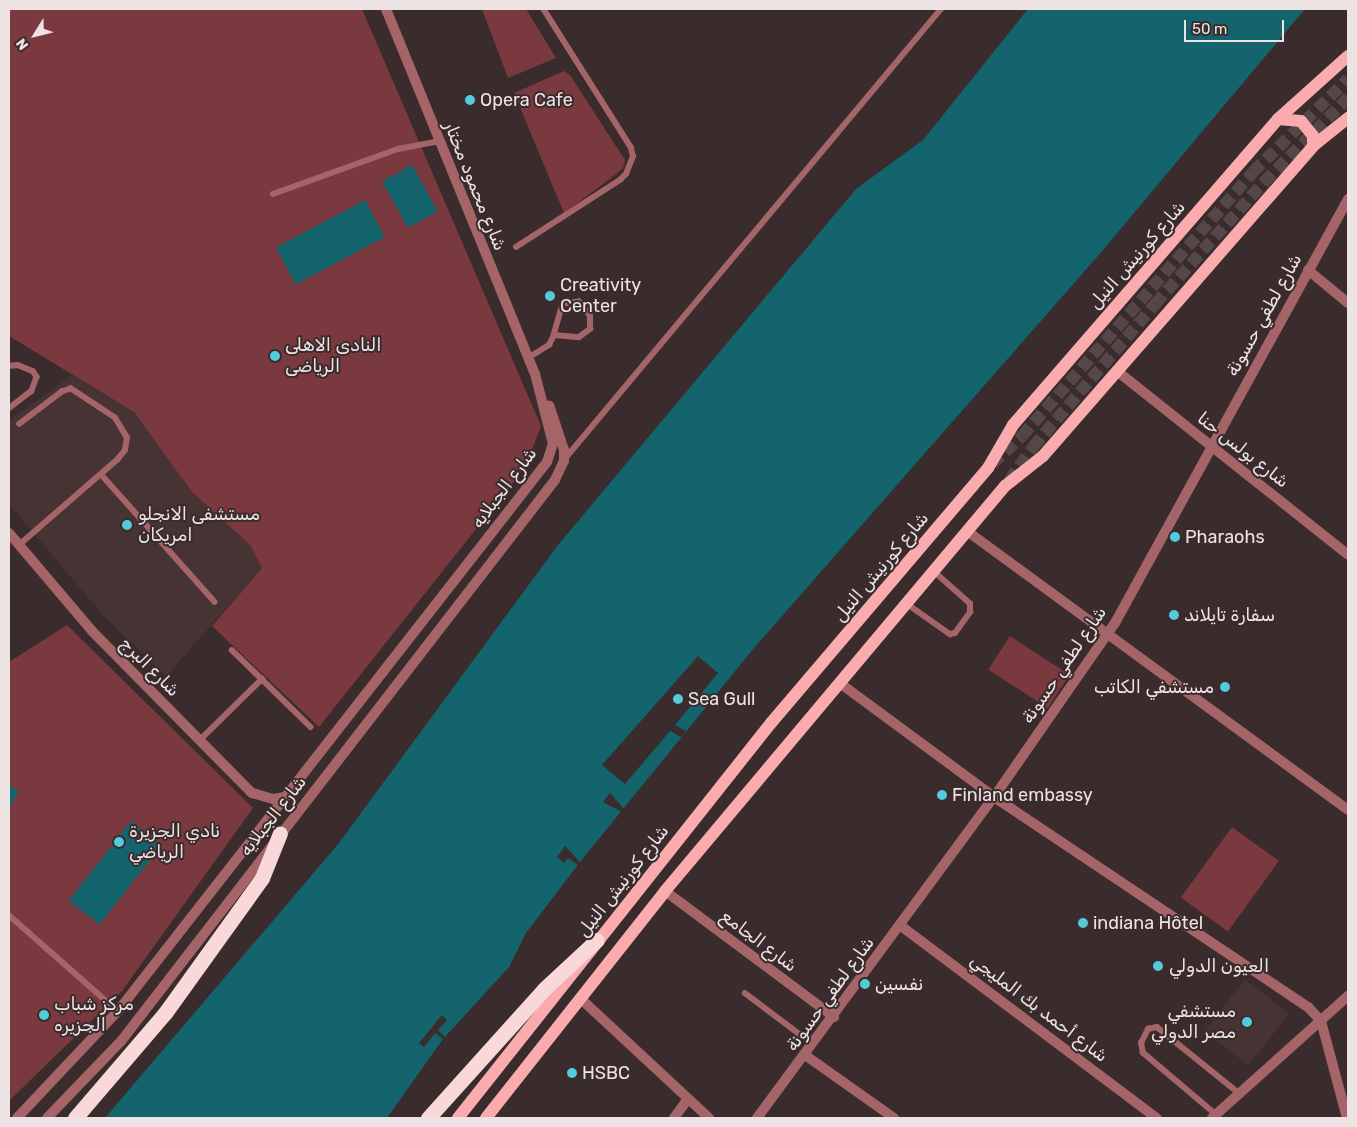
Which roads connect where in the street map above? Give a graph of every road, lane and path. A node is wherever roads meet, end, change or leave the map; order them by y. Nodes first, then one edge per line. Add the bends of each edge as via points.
1 (386, 9) edge
2 (542, 9) edge
3 (941, 9) edge
4 (1348, 56) edge
5 (1348, 118) edge
6 (1278, 119) junction
7 (440, 141) junction
8 (1313, 146) junction
9 (273, 194) dead end
10 (1348, 198) edge
11 (516, 247) dead end
12 (1308, 270) junction
13 (1348, 303) edge
14 (554, 335) junction
15 (528, 358) junction
16 (9, 366) edge
17 (1117, 372) junction
18 (535, 374) junction
19 (9, 409) edge
20 (20, 424) dead end
21 (1210, 446) junction
22 (564, 461) junction
23 (101, 474) junction
24 (967, 531) junction
25 (9, 533) edge
26 (19, 545) junction
27 (1348, 555) edge
28 (933, 571) junction
29 (215, 602) dead end
30 (906, 603) junction
31 (1108, 633) junction
32 (232, 650) dead end
33 (262, 679) junction
34 (841, 684) junction
35 (311, 727) dead end
36 (200, 740) junction
37 (284, 796) junction
38 (994, 797) junction
39 (1348, 810) edge
40 (280, 833) junction
41 (665, 891) junction
42 (9, 915) edge
43 (901, 926) junction
44 (597, 940) junction
45 (746, 993) dead end
46 (1348, 996) edge
47 (581, 999) junction
48 (118, 1011) junction
49 (834, 1016) junction
50 (1321, 1021) junction
51 (814, 1044) junction
52 (806, 1055) junction
53 (1240, 1094) junction
54 (687, 1100) junction
55 (1214, 1116) edge
56 (17, 1118) edge
57 (47, 1118) edge
58 (75, 1118) edge
59 (428, 1118) edge
60 (458, 1118) edge
61 (486, 1118) edge
62 (674, 1118) edge
63 (708, 1118) edge
64 (757, 1118) edge
65 (894, 1118) edge
66 (1158, 1118) edge
67 (1347, 1118) edge

1 - 7 street, شارع محمود مختار
2 - 11 lane via 631,148 633,157 620,180
3 - 22 lane
4 - 6 main road, شارع كورنيش النيل
5 - 8 main road
6 - 8 main road via 1301,121 1313,136
6 - 44 main road, شارع كورنيش النيل via 1013,425 988,468 771,723
7 - 9 lane via 398,150
7 - 15 street, شارع محمود مختار
8 - 17 main road
10 - 12 street, شارع لطفي حسونة
12 - 13 street
12 - 21 street, شارع لطفي حسونة
14 - 14 lane via 563,304 579,302 590,316 590,329 579,337
14 - 15 lane via 549,345
15 - 18 street, شارع محمود مختار
16 - 19 lane via 18,365 37,377 32,391
17 - 21 street, شارع بولس حنا
17 - 24 main road via 1044,456 1005,486
18 - 22 street, شارع الجبلايه via 561,433
18 - 37 street, شارع الجبلايه via 553,444 547,462
20 - 23 lane via 62,392 75,391 123,427 125,450
21 - 27 street, شارع بولس حنا
21 - 31 street, شارع لطفي حسونة
22 - 40 street, شارع الجبلايه via 555,480
23 - 26 lane
23 - 29 lane
24 - 28 main road
24 - 31 street
25 - 26 street, شارع البرج
26 - 36 street, شارع البرج via 92,631
28 - 30 main road
28 - 30 lane via 970,604 970,612 955,633 950,634
30 - 34 main road
31 - 38 street, شارع لطفي حسونة
31 - 39 street
32 - 33 lane
33 - 35 lane
33 - 36 lane
34 - 38 street
34 - 41 main road
36 - 37 street, شارع البرج via 252,793 273,799
37 - 48 street, شارع الجبلايه
38 - 43 street, شارع لطفي حسونة
38 - 50 street via 1308,1007
40 - 57 street, شارع الجبلايه via 122,1040
40 - 58 highway via 267,870 245,902 165,1013
41 - 47 main road
41 - 49 street, شارع الجامع
42 - 48 lane
43 - 49 street, شارع لطفي حسونة
43 - 66 street, شارع أحمد بك المليجي
44 - 59 highway via 544,989
44 - 60 main road, شارع كورنيش النيل via 566,985
45 - 51 lane
46 - 50 street
47 - 54 street
47 - 61 main road
48 - 56 street, شارع الجبلايه
49 - 51 street, شارع لطفي حسونة
50 - 53 street
50 - 67 street
51 - 52 street, شارع لطفي حسونة
52 - 64 street, شارع لطفي حسونة
52 - 65 street
53 - 55 street
53 - 55 lane via 1157,1027 1148,1029 1141,1044 1143,1053
54 - 62 street
54 - 63 street

